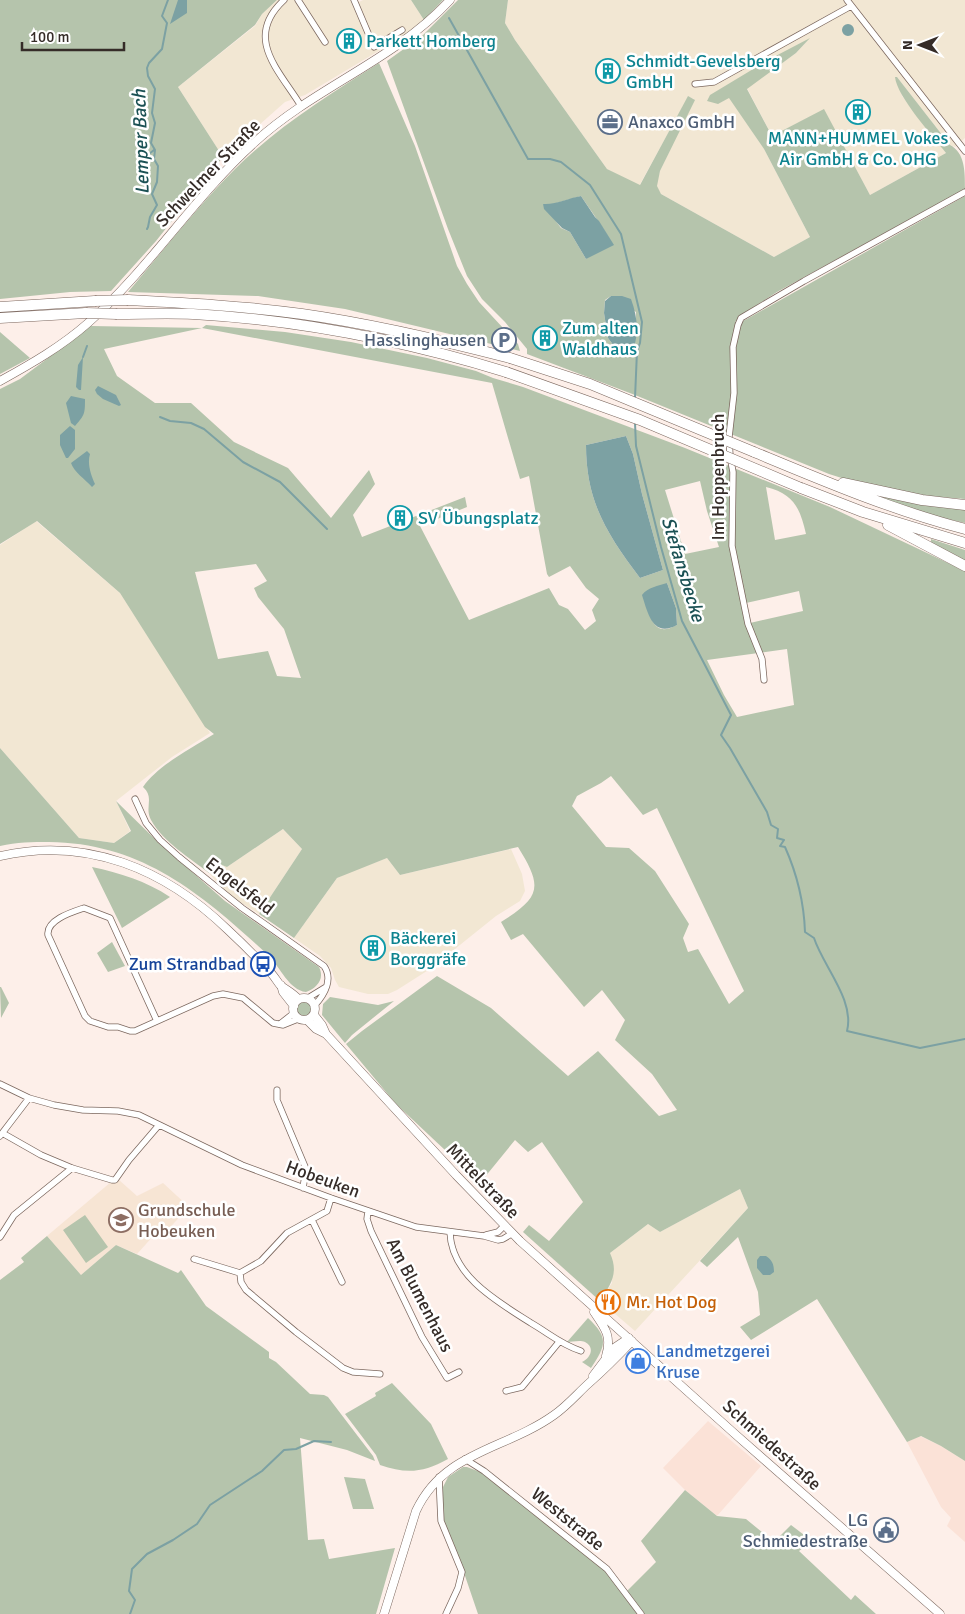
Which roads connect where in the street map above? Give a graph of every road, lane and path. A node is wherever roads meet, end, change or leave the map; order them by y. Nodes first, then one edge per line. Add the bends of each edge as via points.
1 (284, 0) edge
2 (298, 0) edge
3 (354, 0) edge
4 (450, 0) edge
5 (847, 0) edge
6 (851, 6) junction
7 (402, 30) dead end
8 (325, 42) dead end
9 (695, 84) dead end
10 (301, 106) junction
11 (965, 151) edge
12 (965, 192) edge
13 (0, 307) edge
14 (0, 318) edge
15 (0, 381) edge
16 (806, 474) junction
17 (965, 505) edge
18 (863, 512) junction
19 (965, 529) edge
20 (965, 542) edge
21 (965, 566) edge
22 (764, 680) dead end
23 (136, 799) dead end
24 (0, 856) edge
25 (281, 985) junction
26 (326, 987) junction
27 (298, 998) junction
28 (308, 998) junction
29 (315, 1004) junction
30 (301, 1015) junction
31 (157, 1021) junction
32 (0, 1084) edge
33 (277, 1090) dead end
34 (29, 1098) junction
35 (160, 1125) junction
36 (2, 1135) edge
37 (72, 1168) junction
38 (303, 1188) junction
39 (331, 1198) junction
40 (368, 1211) junction
41 (312, 1220) junction
42 (506, 1225) junction
43 (450, 1232) junction
44 (513, 1233) junction
45 (484, 1236) junction
46 (0, 1237) edge
47 (194, 1259) dead end
48 (240, 1273) junction
49 (342, 1282) dead end
50 (589, 1304) junction
51 (631, 1340) junction
52 (559, 1342) junction
53 (581, 1352) dead end
54 (605, 1358) junction
55 (460, 1372) dead end
56 (380, 1374) dead end
57 (587, 1385) junction
58 (506, 1391) dead end
59 (465, 1459) junction
60 (439, 1477) junction
61 (384, 1614) edge
62 (446, 1614) edge
63 (641, 1614) edge
64 (940, 1614) edge

1 - 10 street via 269,17 264,40 271,60
2 - 8 street
3 - 7 street via 374,47
4 - 10 main road, Schwelmer Straße via 398,46
5 - 6 street
6 - 9 street via 714,82
6 - 11 street
10 - 15 main road, Schwelmer Straße via 274,125 236,160 122,290 88,323 48,353
12 - 22 street, Im Hoppenbruch via 804,281 741,318 738,325 733,347 734,393 729,437 733,472 732,546 748,624 762,659
13 - 16 highway, bridge via 128,300 241,307 375,325 510,358 590,384
14 - 18 highway, bridge via 193,314 300,325 371,337 506,372 640,420
16 - 17 highway via 922,500
16 - 19 highway via 874,501
18 - 20 highway
18 - 21 highway
23 - 26 street, Engelsfeld via 146,823 179,858 324,966 328,976
24 - 25 main road, Mittelstraße via 40,849 82,852 105,856 142,870 179,891 208,913
25 - 27 main road, Mittelstraße
25 - 30 main road, Mittelstraße
26 - 28 street
26 - 29 street
27 - 28 main road
27 - 30 main road
28 - 29 main road
29 - 30 main road via 316,1010
30 - 31 street via 280,1024 270,1021 242,998 223,994
30 - 42 main road, Mittelstraße via 322,1025 326,1034 429,1146
31 - 31 street via 133,1031 87,1019 48,935 52,924 84,908 110,918
32 - 34 street, Hobeuken
33 - 38 street via 278,1100 306,1169
34 - 35 street, Hobeuken via 68,1108 127,1112
34 - 36 street
35 - 37 street via 116,1180
35 - 38 street, Hobeuken via 242,1165
36 - 37 street
37 - 46 street via 14,1215
38 - 39 street, Hobeuken
39 - 40 street, Hobeuken
39 - 41 street via 327,1211
40 - 43 street, Hobeuken via 416,1227
40 - 55 street, Am Blumenhaus via 371,1231 422,1337 447,1378
41 - 48 street via 287,1233 261,1261
41 - 49 street
42 - 44 main road, Mittelstraße
42 - 45 street via 498,1232
43 - 45 street, Hobeuken
43 - 52 street via 455,1255 481,1288
44 - 45 street, Hobeuken via 503,1240
44 - 50 main road, Mittelstraße
47 - 48 street
48 - 56 street via 246,1290 342,1368
50 - 51 main road, Mittelstraße
50 - 54 main road via 608,1334
51 - 54 main road via 617,1345
51 - 57 main road
51 - 64 main road, Schmiedestraße
52 - 53 street
52 - 58 street via 522,1387
54 - 57 main road
57 - 59 main road via 554,1415
59 - 60 main road
59 - 63 street, Weststraße via 607,1569
60 - 61 main road via 423,1496 416,1512
60 - 62 street via 441,1521 462,1572

